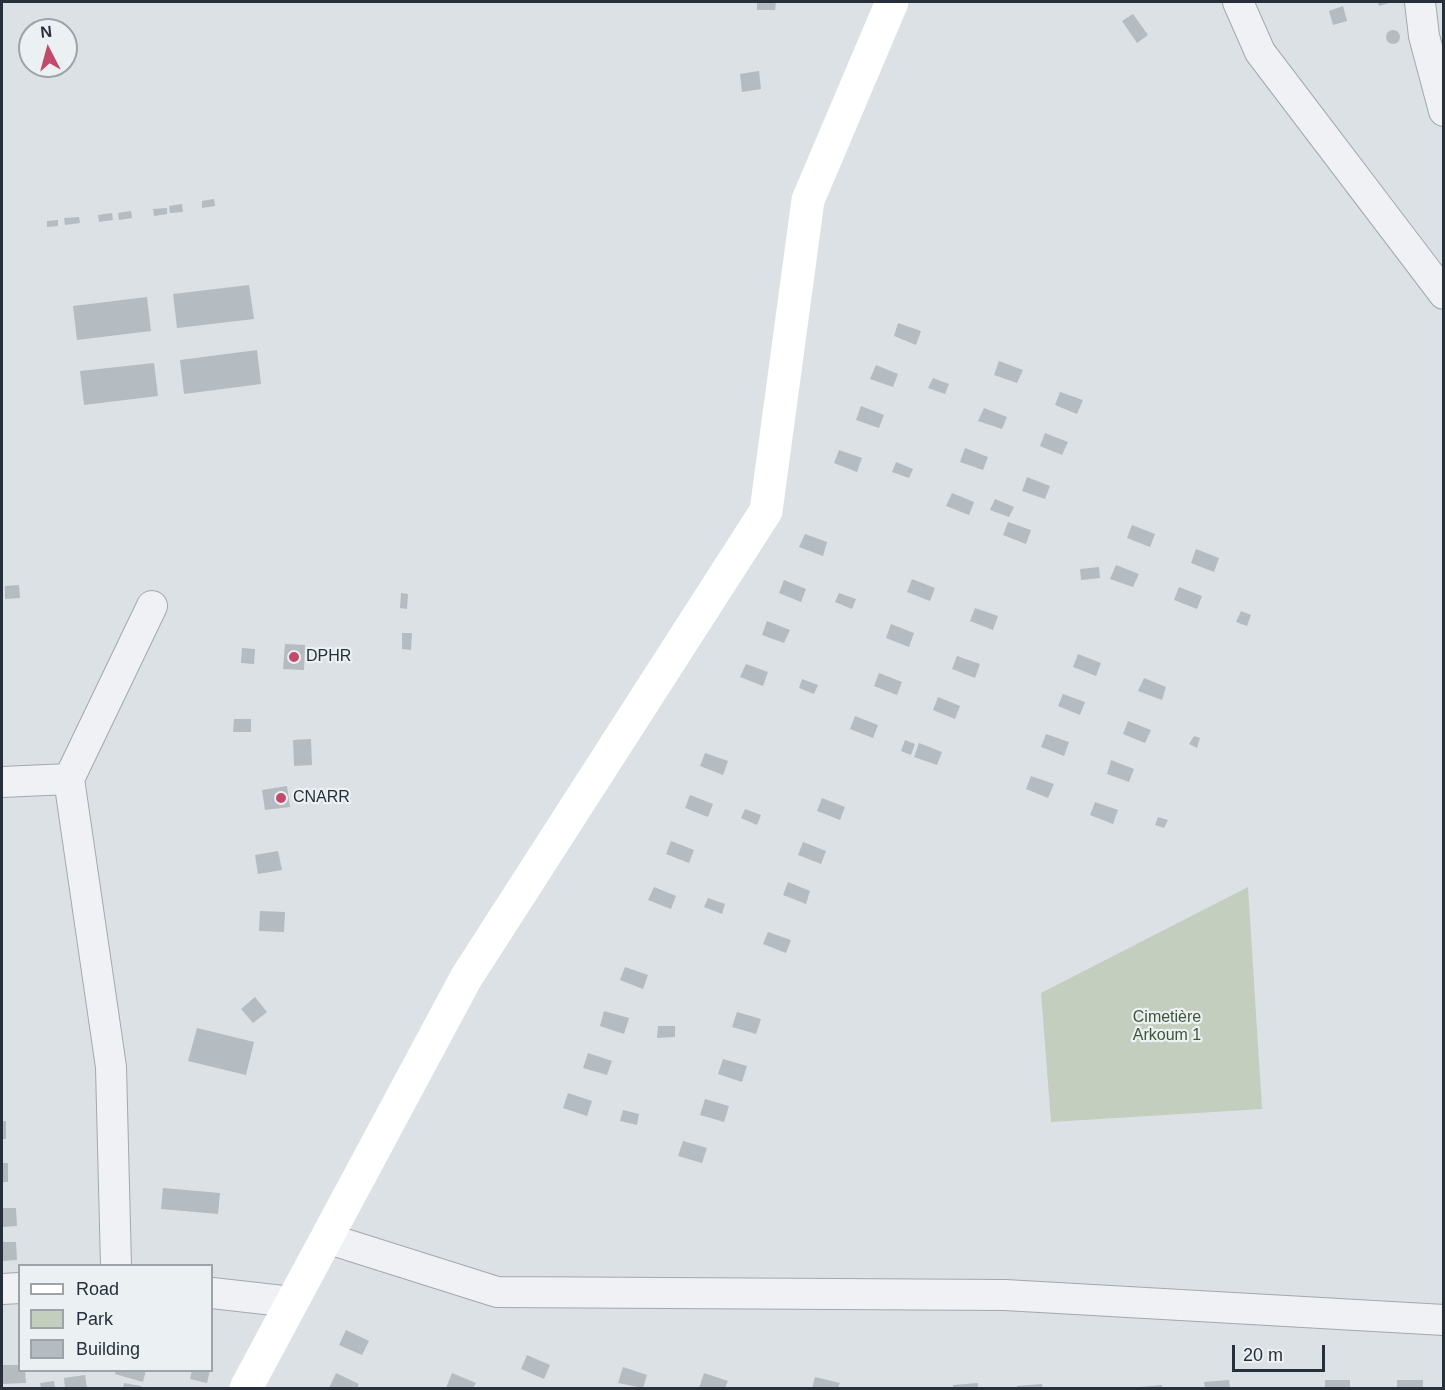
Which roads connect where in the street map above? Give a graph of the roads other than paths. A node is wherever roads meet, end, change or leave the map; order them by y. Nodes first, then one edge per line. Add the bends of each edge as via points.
1 (892, 2) edge
2 (1238, 2) edge
3 (1420, 2) edge
4 (1443, 111) edge
5 (1443, 294) edge
6 (152, 606) dead end
7 (69, 779) junction
8 (2, 782) edge
9 (326, 1238) junction
10 (116, 1264) edge
11 (18, 1288) edge
12 (2, 1289) edge
13 (213, 1293) edge
14 (292, 1302) junction
15 (1443, 1320) edge
16 (246, 1389) edge

1 - 9 main road via 808,200 766,511 465,978
2 - 5 street via 1260,52
3 - 4 street via 1424,36
6 - 7 street
7 - 8 street
7 - 10 street via 111,1067
9 - 14 main road
9 - 15 street via 497,1292 1005,1295
11 - 12 street
13 - 14 street
14 - 16 main road

